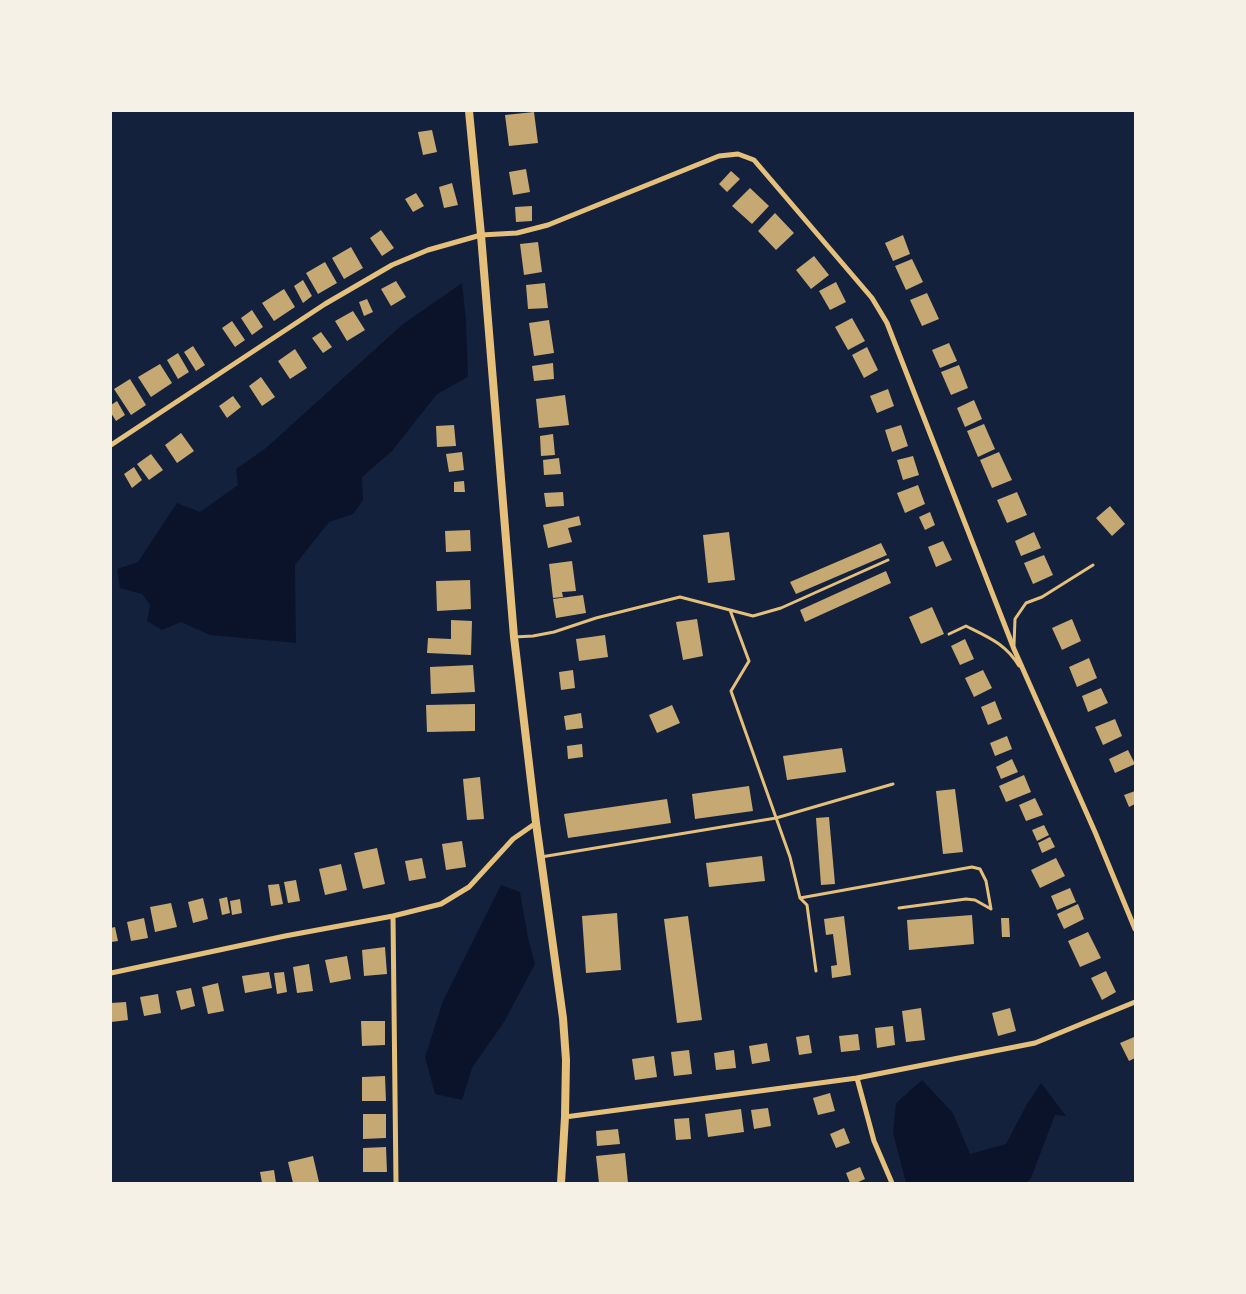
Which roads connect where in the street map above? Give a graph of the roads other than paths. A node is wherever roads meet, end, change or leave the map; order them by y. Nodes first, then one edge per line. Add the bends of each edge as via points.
1 (469, 111) edge
2 (481, 235) junction
3 (111, 445) edge
4 (888, 560) dead end
5 (1093, 565) dead end
6 (730, 610) junction
7 (949, 634) dead end
8 (514, 637) junction
9 (1014, 649) junction
10 (1029, 682) junction
11 (893, 784) dead end
12 (776, 818) junction
13 (536, 823) junction
14 (541, 858) junction
15 (800, 898) junction
16 (899, 908) dead end
17 (393, 916) junction
18 (1135, 929) edge
19 (816, 971) dead end
20 (111, 973) edge
21 (1135, 1002) edge
22 (857, 1078) junction
23 (565, 1117) junction
24 (396, 1183) edge
25 (561, 1183) edge
26 (892, 1183) edge

1 - 2 street
2 - 3 street via 428,250 392,265 326,304
2 - 8 street
2 - 9 street via 517,233 548,225 719,156 738,154 754,160 872,298 887,323
4 - 6 lane via 781,608 753,616
5 - 9 lane via 1042,597 1026,603 1015,619
6 - 8 lane via 680,597 554,632
6 - 12 lane via 749,660 731,691
7 - 10 lane via 966,626 1001,644
8 - 13 street
9 - 10 street
10 - 18 street
11 - 12 lane
12 - 14 lane
12 - 15 lane
13 - 14 street
13 - 17 street via 513,839 469,887 441,904
14 - 23 street via 563,1018
15 - 16 lane via 972,867 980,869 986,881 991,909 966,899
15 - 19 lane via 807,905
17 - 20 street
17 - 24 street
21 - 22 street via 1034,1043
22 - 23 street
22 - 26 street via 874,1141
23 - 25 street

